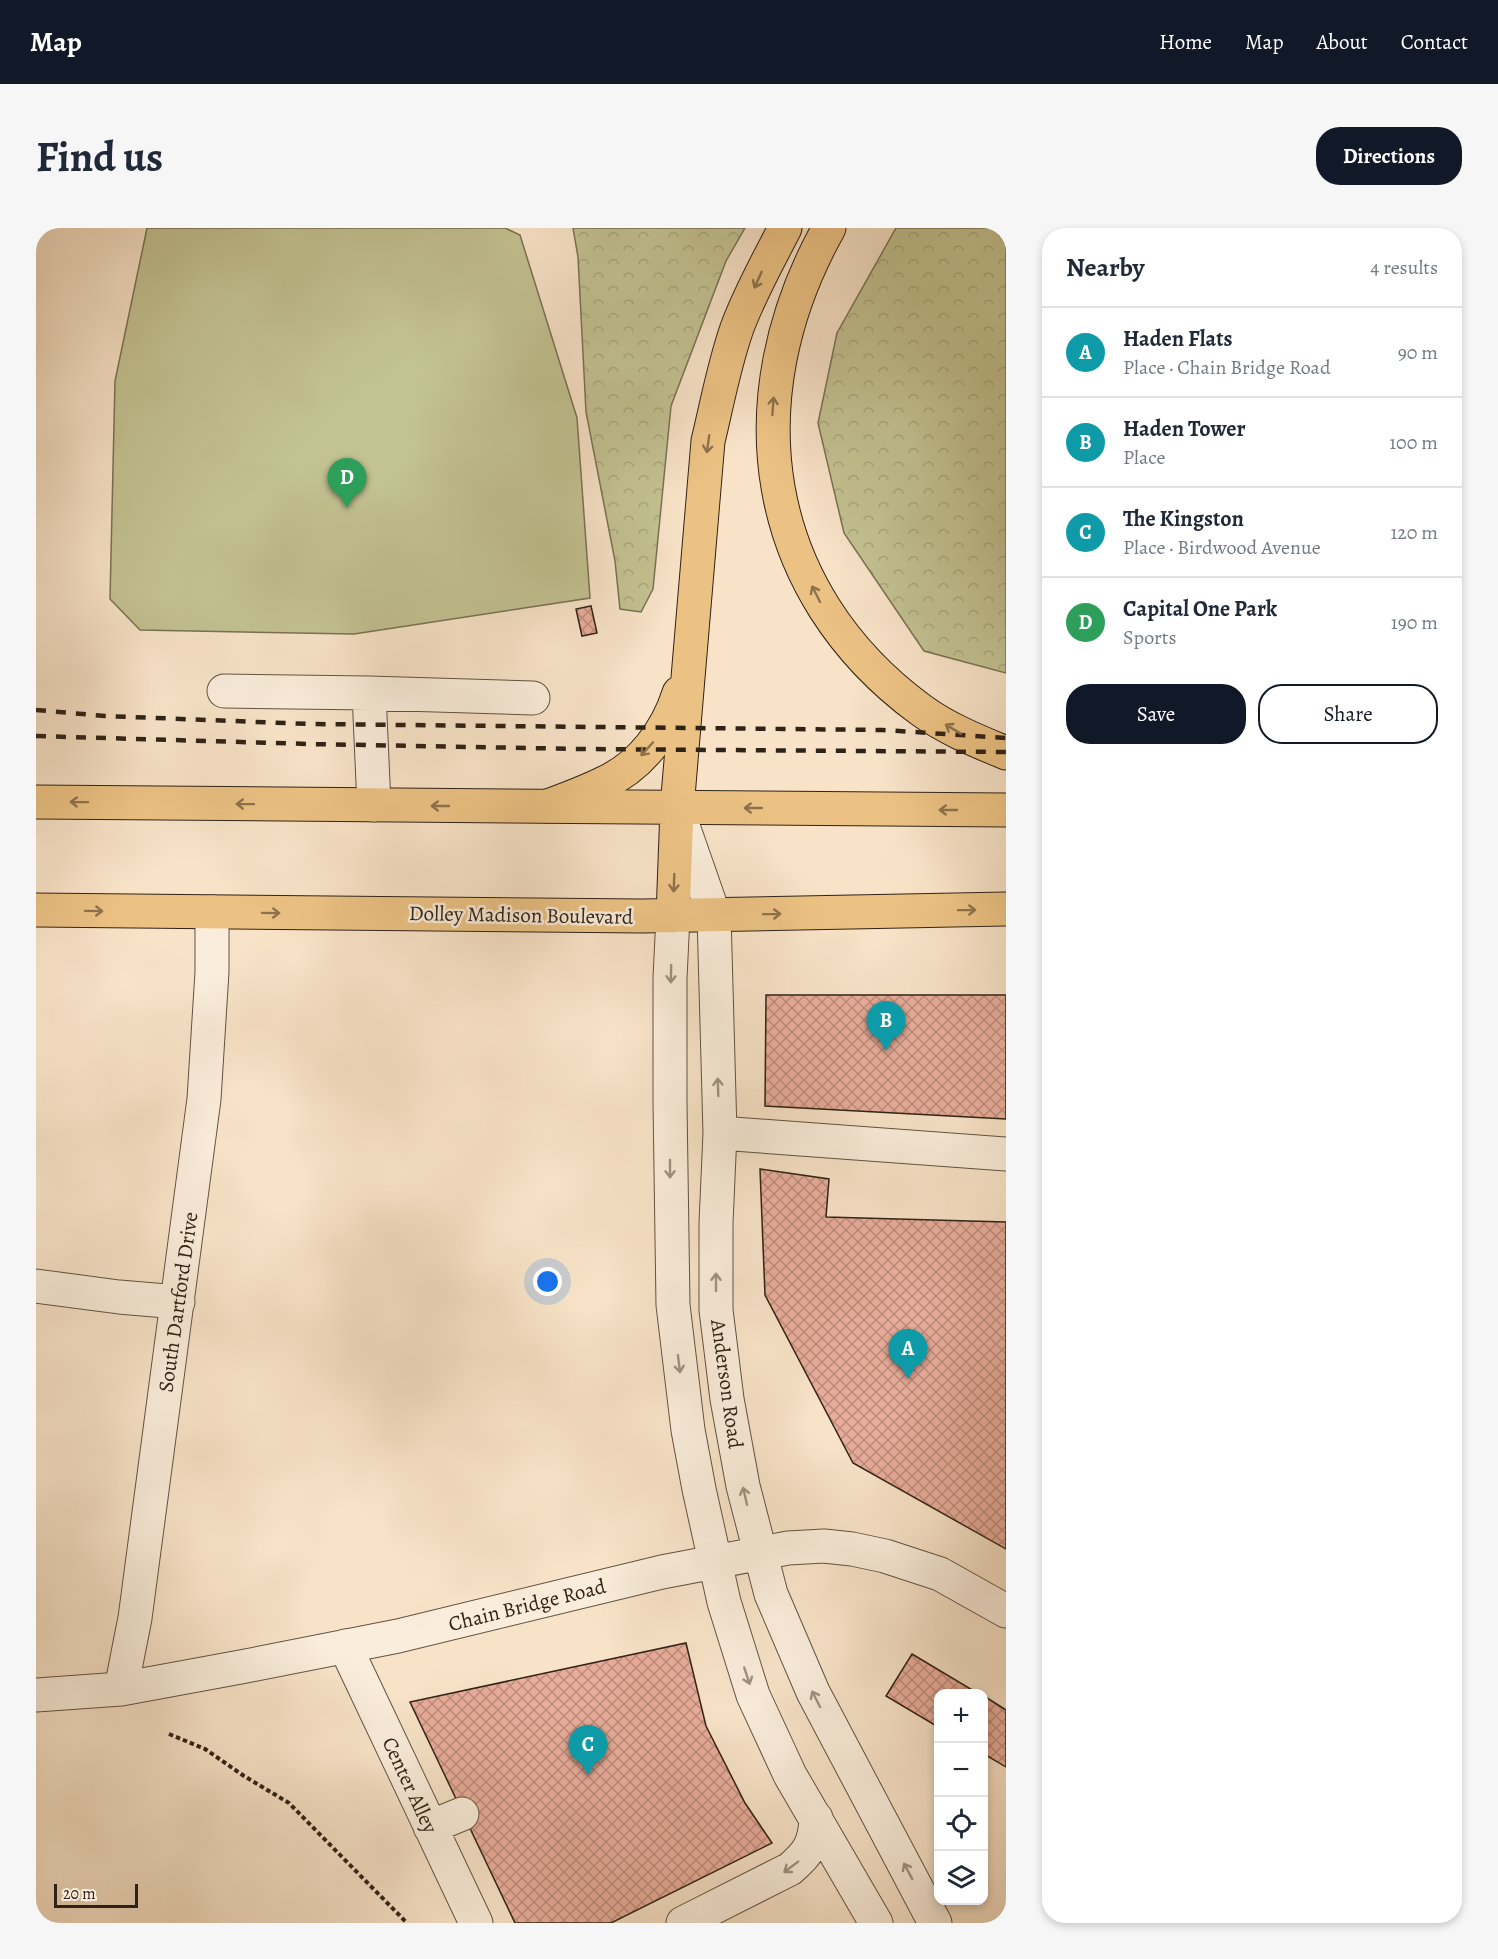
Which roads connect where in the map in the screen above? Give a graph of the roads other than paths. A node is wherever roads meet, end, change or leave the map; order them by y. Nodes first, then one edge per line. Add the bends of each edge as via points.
1 (785, 228) edge
2 (829, 228) edge
3 (690, 660) junction
4 (224, 691) dead end
5 (369, 693) junction
6 (533, 698) dead end
7 (1006, 753) edge
8 (36, 802) edge
9 (374, 805) junction
10 (548, 806) junction
11 (677, 808) junction
12 (1006, 810) edge
13 (1006, 909) edge
14 (36, 910) edge
15 (212, 912) junction
16 (714, 915) junction
17 (673, 916) junction
18 (720, 1133) junction
19 (1006, 1154) edge
20 (36, 1286) edge
21 (178, 1302) junction
22 (759, 1552) junction
23 (715, 1561) junction
24 (1002, 1601) edge
25 (345, 1646) junction
26 (121, 1689) junction
27 (36, 1695) edge
28 (462, 1814) dead end
29 (816, 1818) junction
30 (430, 1827) junction
31 (476, 1923) edge
32 (683, 1923) edge
33 (876, 1923) edge
34 (935, 1923) edge

1 -> 3 main road via 737,329 708,441
7 -> 2 main road via 963,735 923,711 879,675 822,605 788,527 774,459 772,406 777,365 797,296
3 -> 10 main road via 667,724 649,749 606,783
3 - 11 main road
4 - 5 street
5 - 6 street
5 - 9 street
9 -> 8 main road
10 -> 9 main road
10 - 11 main road
12 -> 11 main road
11 - 16 street, Anderson Road
11 -> 17 main road
16 -> 13 main road, Dolley Madison Boulevard
14 -> 15 main road, Dolley Madison Boulevard
15 -> 17 main road, Dolley Madison Boulevard
15 - 21 street, South Dartford Drive via 204,1099
16 - 17 main road, Dolley Madison Boulevard
18 -> 16 street, Anderson Road
17 -> 23 street, Anderson Road via 673,1305 688,1430
18 - 19 street
22 -> 18 street, Anderson Road via 743,1486 718,1339 716,1223
20 - 21 street
21 - 26 street, South Dartford Drive via 135,1618
22 - 23 street, Chain Bridge Road
22 - 24 street, Chain Bridge Road via 812,1546 852,1549 940,1574
34 -> 22 street, Anderson Road via 813,1692 774,1603
23 - 25 street, Chain Bridge Road
23 -> 29 street, Anderson Road via 753,1695
25 - 26 street, Chain Bridge Road
25 - 30 street, Center Alley
26 - 27 street, Chain Bridge Road
28 - 30 street
29 -> 32 street via 813,1844 790,1869
29 - 33 street, Anderson Road
30 - 31 street, Center Alley

